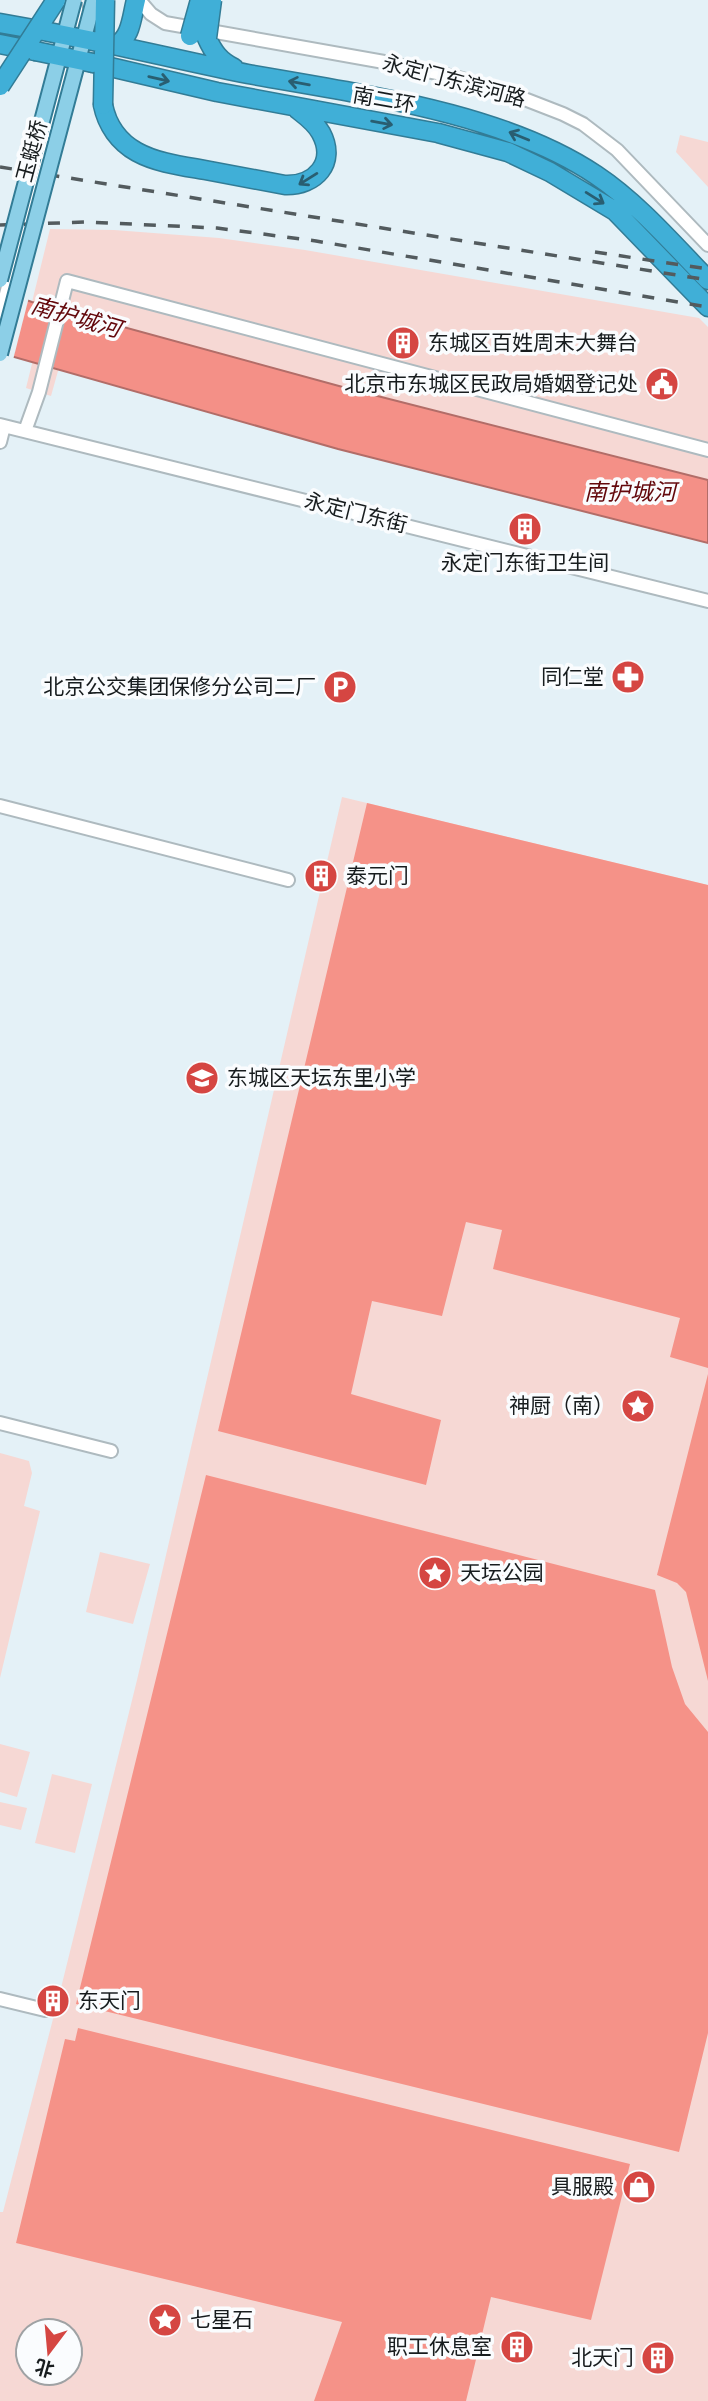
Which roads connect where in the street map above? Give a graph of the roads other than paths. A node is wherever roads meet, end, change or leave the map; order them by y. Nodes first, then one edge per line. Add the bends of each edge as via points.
1 (115, 0) edge
2 (137, 0) edge
3 (200, 0) edge
4 (212, 0) edge
5 (68, 1) edge
6 (97, 3) edge
7 (79, 18) junction
8 (0, 23) edge
9 (130, 23) junction
10 (198, 37) junction
11 (106, 43) junction
12 (0, 44) edge
13 (144, 51) junction
14 (243, 73) junction
15 (0, 86) edge
16 (294, 107) junction
17 (708, 245) edge
18 (5, 280) edge
19 (708, 280) edge
20 (708, 307) edge
21 (0, 317) edge
22 (0, 354) edge
23 (2, 425) edge
24 (25, 431) junction
25 (0, 442) edge
26 (708, 450) edge
27 (708, 601) edge
28 (0, 806) edge
29 (288, 880) dead end
30 (0, 1423) edge
31 (111, 1451) dead end
32 (0, 1999) edge
33 (45, 2010) dead end

1 - 6 street via 102,8
2 - 9 highway
2 - 17 street, 永定门东滨河路 via 165,23 455,77 563,114 617,150
3 - 10 highway, bridge
4 - 10 highway, bridge
5 - 6 street
5 - 7 street
5 - 15 highway, bridge
5 - 18 main road, 玉蜓桥, bridge
6 - 7 street
16 -> 6 highway, bridge via 314,123 326,154 317,175 298,186 191,167 136,151 118,136 105,114
6 - 22 main road, 玉蜓桥, bridge
7 - 18 street
8 - 11 highway, 南二环, bridge
9 - 11 highway via 123,41
9 - 13 highway via 130,43
10 - 13 highway via 169,52
10 - 14 highway via 226,64
11 - 13 highway, 南二环
12 -> 16 highway, 南二环, bridge
13 - 14 highway, 南二环
19 -> 14 highway, 南二环 via 625,198 560,153 515,134 436,111
16 -> 20 highway, 南二环 via 438,133 508,152 550,172 615,211
18 - 21 street
23 - 24 street, 永定门东街
23 - 25 street
24 - 26 street via 67,281
24 - 27 street, 永定门东街
28 - 29 street
30 - 31 street
32 - 33 street

